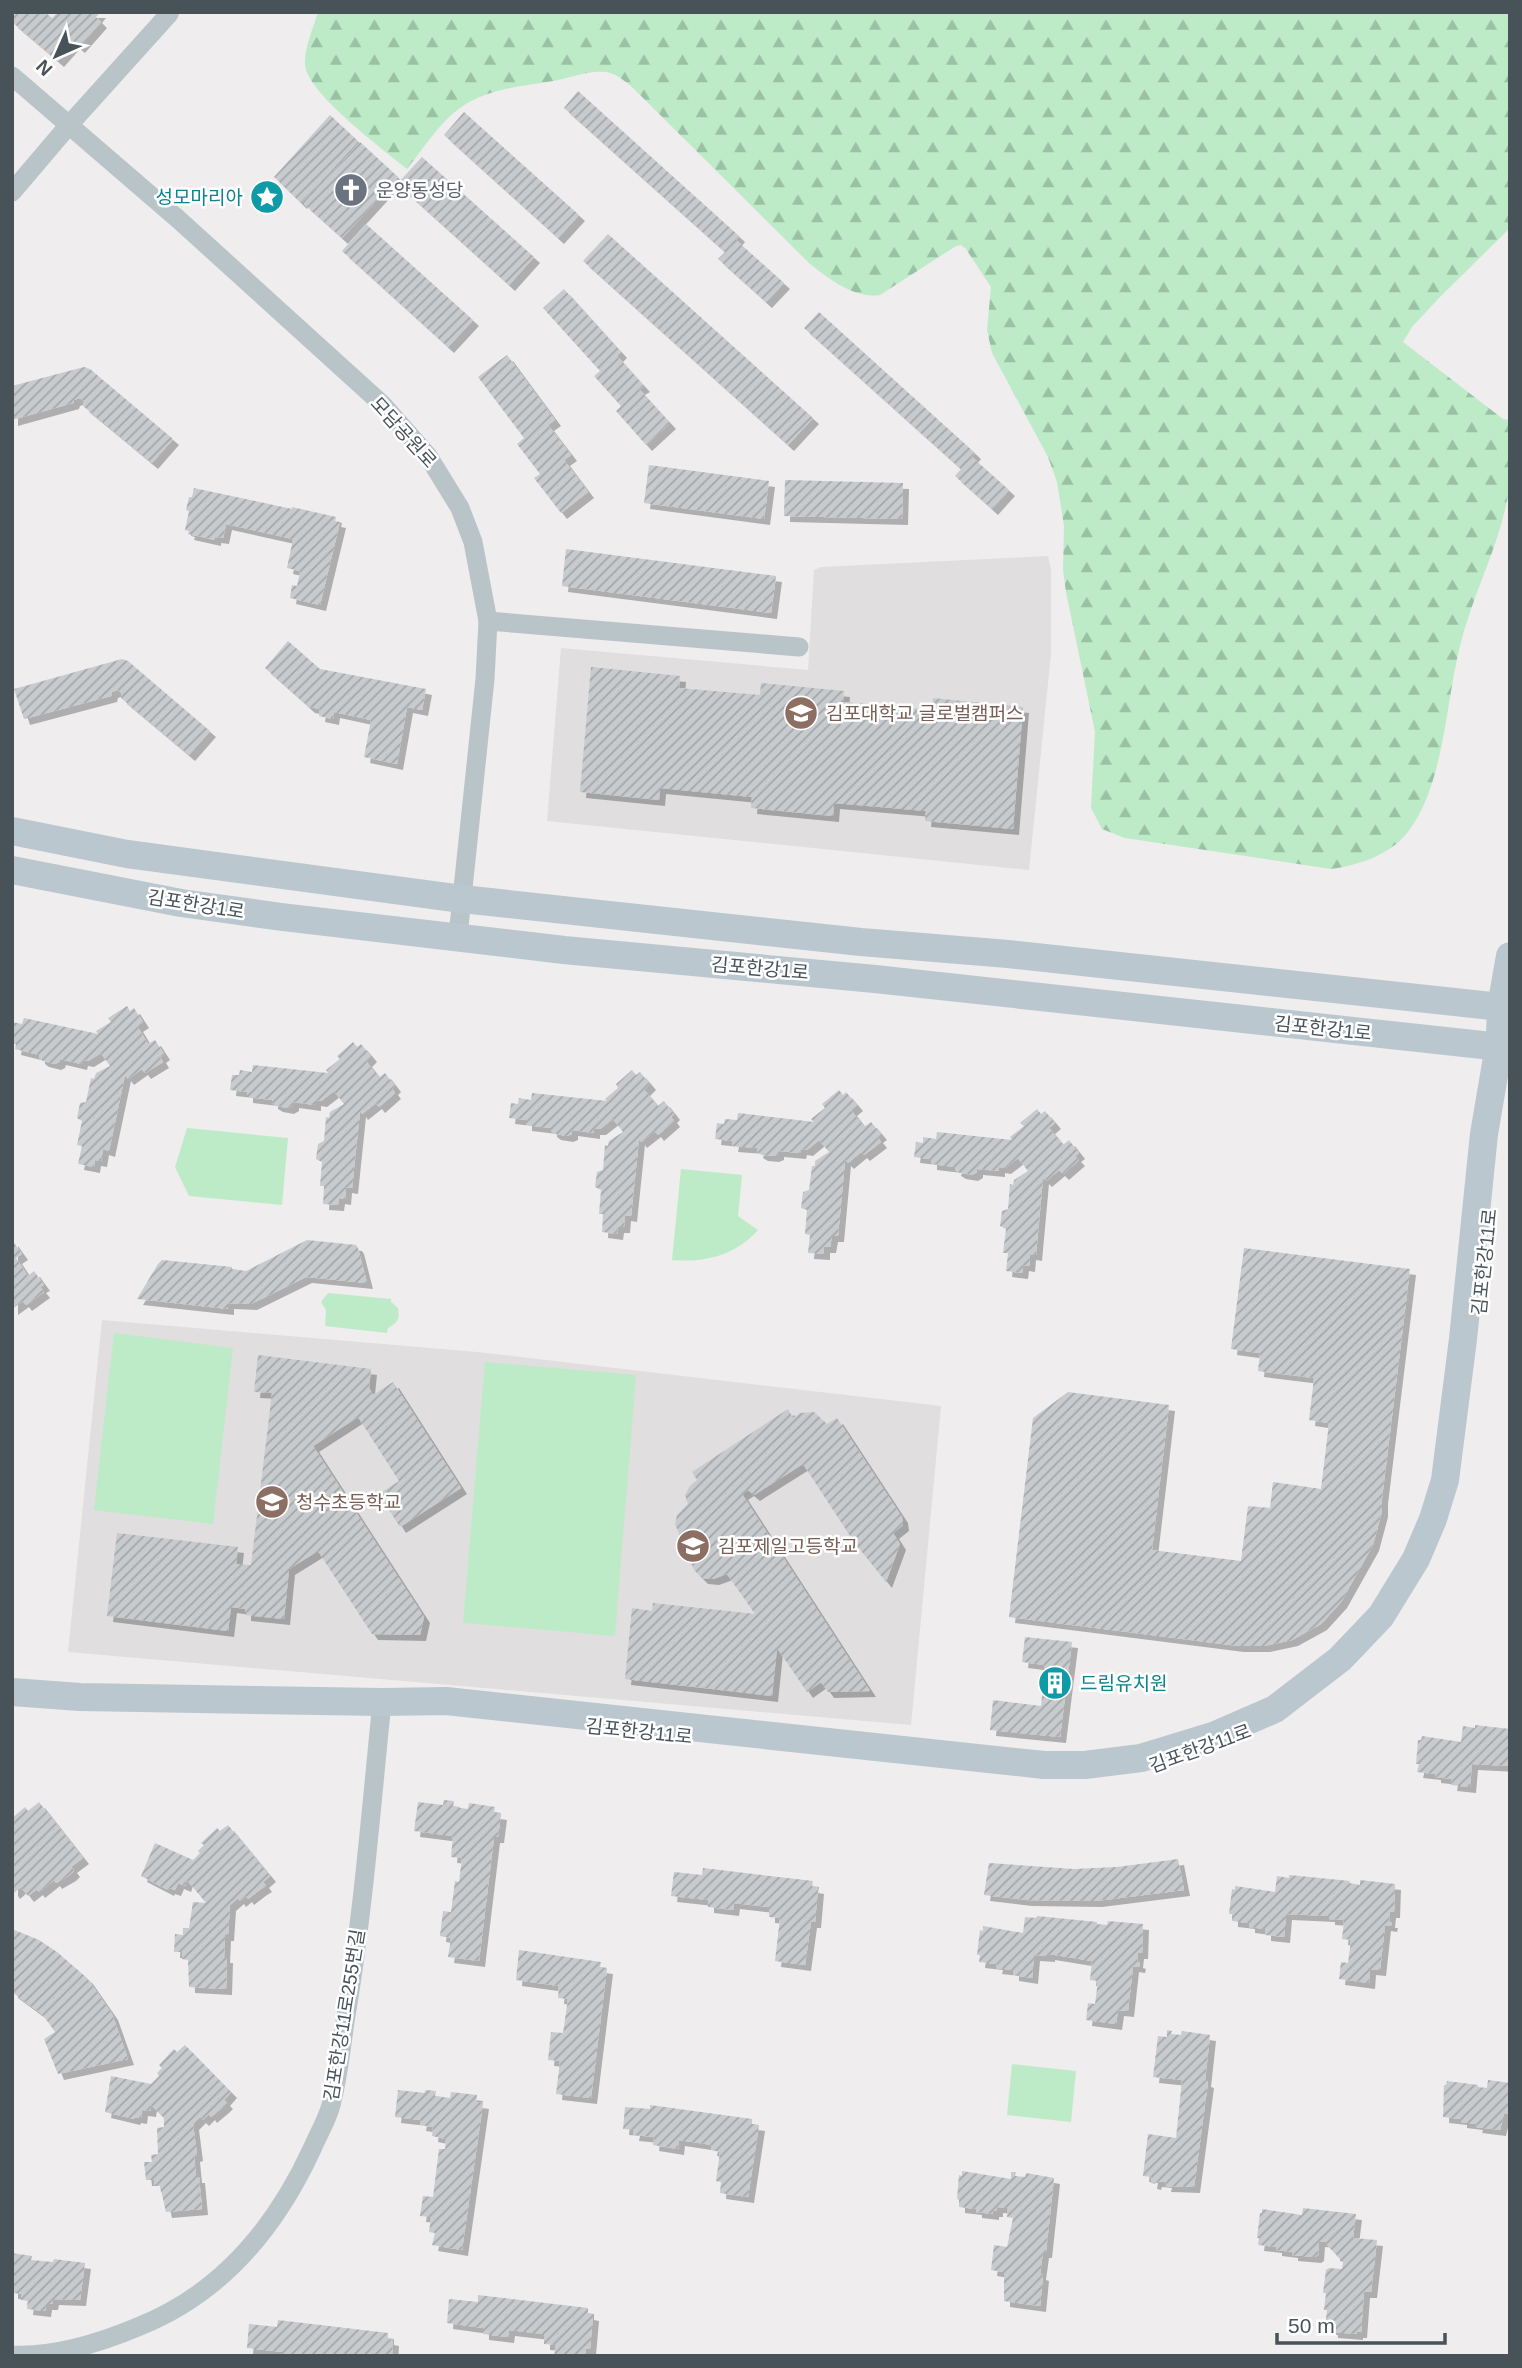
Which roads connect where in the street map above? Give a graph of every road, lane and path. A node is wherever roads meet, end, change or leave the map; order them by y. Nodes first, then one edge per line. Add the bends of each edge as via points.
1 (169, 13) edge
2 (12, 76) edge
3 (69, 125) junction
4 (12, 192) edge
5 (488, 621) junction
6 (799, 647) dead end
7 (12, 831) edge
8 (12, 870) edge
9 (462, 899) junction
10 (458, 936) junction
11 (1510, 956) edge
12 (1506, 1007) edge
13 (1504, 1047) edge
14 (12, 1692) edge
15 (382, 1702) junction
16 (12, 2355) edge

1 - 3 street
2 - 3 street, 모담공원로
3 - 4 street
3 - 5 street, 모담공원로 via 383,405 429,456 460,508 473,542
5 - 6 street
5 - 9 street, 모담공원로
7 - 9 street, 김포한강1로 via 127,854
8 - 10 street, 김포한강1로 via 181,903
9 - 10 street, 모담공원로
9 - 12 street, 김포한강1로
10 - 13 street, 김포한강1로
11 - 12 street, 김포한강11로
12 - 13 street, 김포한강11로
13 - 15 street, 김포한강11로 via 1484,1134 1445,1480 1433,1519 1416,1559 1381,1616 1340,1659 1275,1709 1213,1736 1140,1758 1044,1765 446,1700
14 - 15 street, 김포한강11로
15 - 16 street, 김포한강11로255번길 via 354,1974 331,2107 283,2207 227,2271 192,2300 116,2336 72,2349

